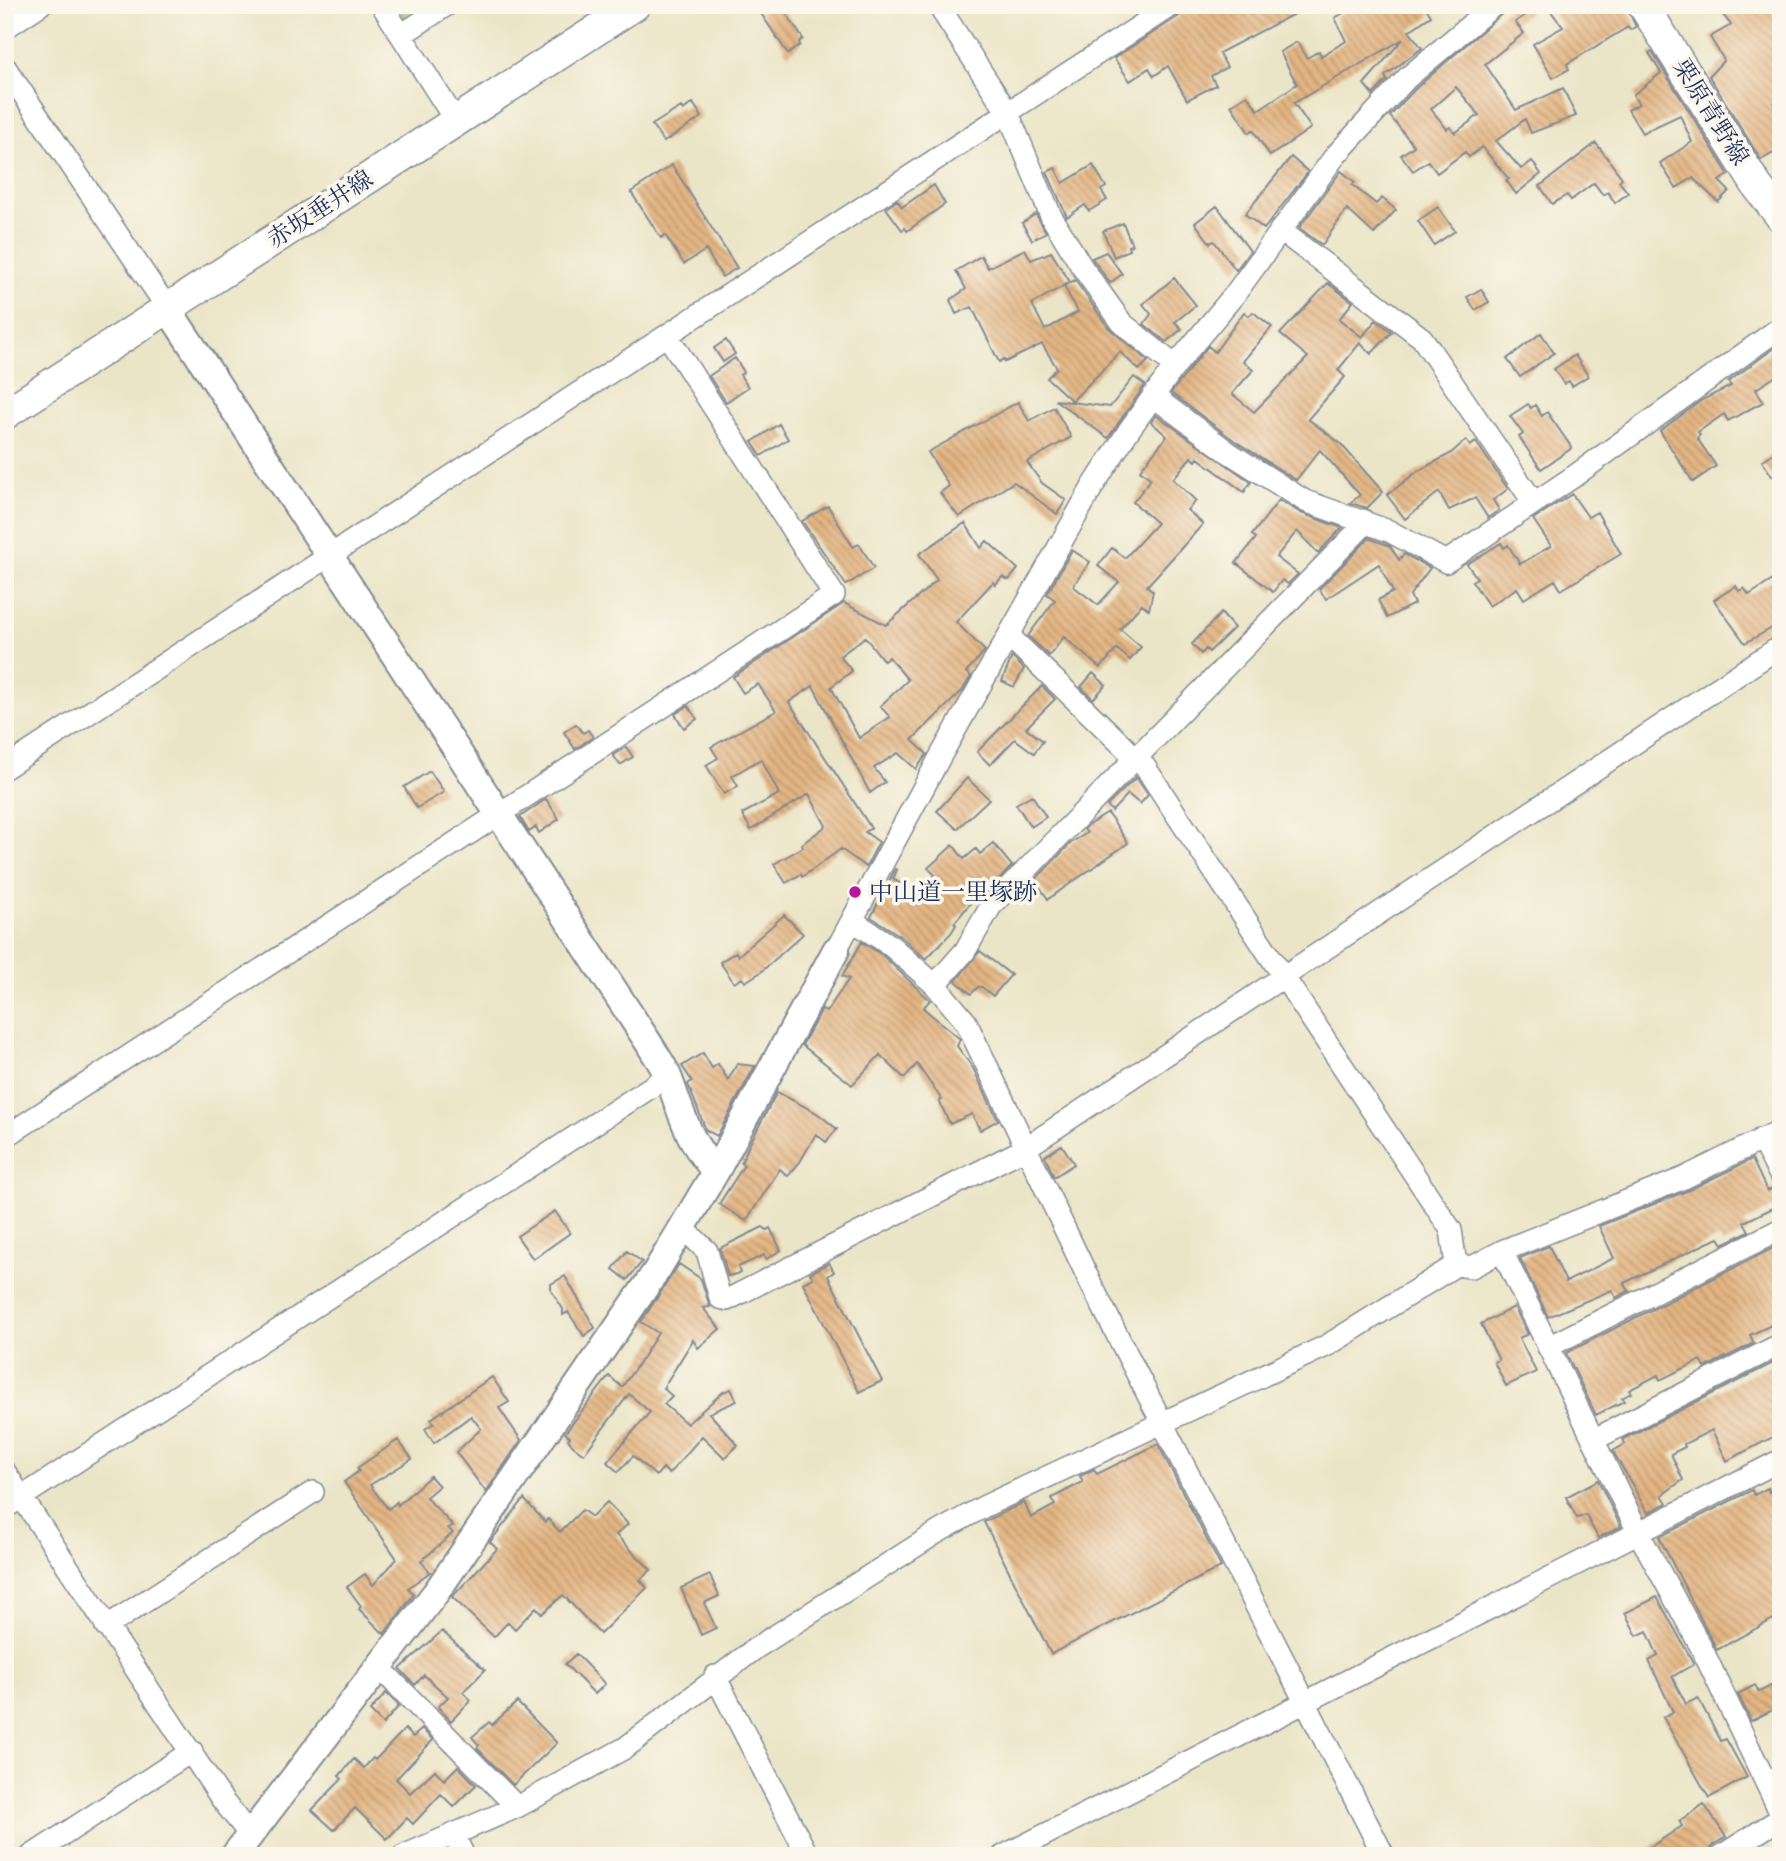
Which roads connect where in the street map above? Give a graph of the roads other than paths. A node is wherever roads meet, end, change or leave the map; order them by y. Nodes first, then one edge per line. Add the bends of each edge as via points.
1 (40, 5) edge
2 (382, 5) edge
3 (447, 5) edge
4 (635, 5) edge
5 (938, 5) edge
6 (1172, 5) edge
7 (1494, 5) edge
8 (1643, 5) edge
9 (5, 28) edge
10 (401, 35) junction
11 (5, 67) edge
12 (1008, 113) junction
13 (455, 120) junction
14 (1778, 208) edge
15 (1280, 230) junction
16 (168, 309) junction
17 (1781, 327) edge
18 (667, 335) junction
19 (1175, 366) junction
20 (1153, 396) junction
21 (5, 414) edge
22 (1534, 503) junction
23 (1363, 520) junction
24 (331, 556) junction
25 (1009, 636) junction
26 (1781, 646) edge
27 (1137, 756) junction
28 (5, 768) edge
29 (497, 815) junction
30 (853, 921) junction
31 (836, 950) joint
32 (1283, 975) junction
33 (935, 985) junction
34 (668, 1076) junction
35 (1771, 1135) edge
36 (5, 1137) edge
37 (1024, 1149) junction
38 (716, 1171) junction
39 (1781, 1177) edge
40 (683, 1228) junction
41 (1781, 1228) edge
42 (1502, 1251) junction
43 (1456, 1265) junction
44 (1781, 1344) edge
45 (1548, 1347) junction
46 (1161, 1421) junction
47 (1592, 1440) junction
48 (1781, 1460) edge
49 (5, 1472) edge
50 (313, 1492) dead end
51 (13, 1502) edge
52 (1639, 1534) junction
53 (106, 1627) junction
54 (380, 1668) junction
55 (715, 1676) junction
56 (1306, 1702) junction
57 (191, 1752) junction
58 (517, 1807) junction
59 (1781, 1816) edge
60 (250, 1835) junction
61 (454, 1835) junction
62 (31, 1856) edge
63 (234, 1856) edge
64 (403, 1856) edge
65 (464, 1856) edge
66 (808, 1856) edge
67 (1003, 1856) edge
68 (1384, 1856) edge
69 (1721, 1856) edge

1 - 9 street
2 - 10 street
3 - 10 street
4 - 13 main road, 赤坂垂井線
5 - 12 street
6 - 12 street
7 - 15 street via 1407,78 1335,156
8 - 14 main road, 栗原青野線
10 - 13 street
11 - 16 street
12 - 18 street
12 - 19 street via 1051,216 1083,267 1122,323
13 - 16 main road, 赤坂垂井線
15 - 19 street
15 - 22 street via 1422,338
16 - 21 main road, 赤坂垂井線
16 - 24 street
17 - 22 street
18 - 24 street
18 - 29 street via 834,595
19 - 20 street
20 - 23 street via 1305,501
20 - 25 street via 1093,486
22 - 23 street via 1446,562
23 - 27 street via 1359,530
24 - 28 street
24 - 29 street
25 - 27 street
25 - 30 street
26 - 32 street
27 - 32 street
27 - 33 street via 990,906 965,951
29 - 34 street
29 - 36 street
30 - 31 street
30 - 33 street via 890,945
31 - 38 street
32 - 37 street
32 - 43 street via 1451,1230
33 - 37 street via 966,1022
34 - 38 street via 701,1157
34 - 51 street
35 - 39 street
35 - 42 street via 1684,1178
37 - 40 street via 727,1300 720,1298 707,1251
37 - 46 street
38 - 40 street
40 - 54 street via 505,1494
41 - 45 street
42 - 43 street via 1472,1267
42 - 45 street
43 - 46 street via 1328,1345
44 - 47 street
45 - 47 street
46 - 55 street via 938,1532
46 - 56 street
47 - 52 street
48 - 52 street
49 - 51 street
50 - 53 street
51 - 53 street
52 - 56 street
52 - 59 street via 1701,1647
53 - 57 street
54 - 58 street
54 - 60 street
55 - 58 street via 625,1748
55 - 66 street
56 - 67 street
56 - 68 street
57 - 60 street
57 - 62 street
58 - 61 street
59 - 69 street
60 - 63 street
61 - 64 street
61 - 65 street

